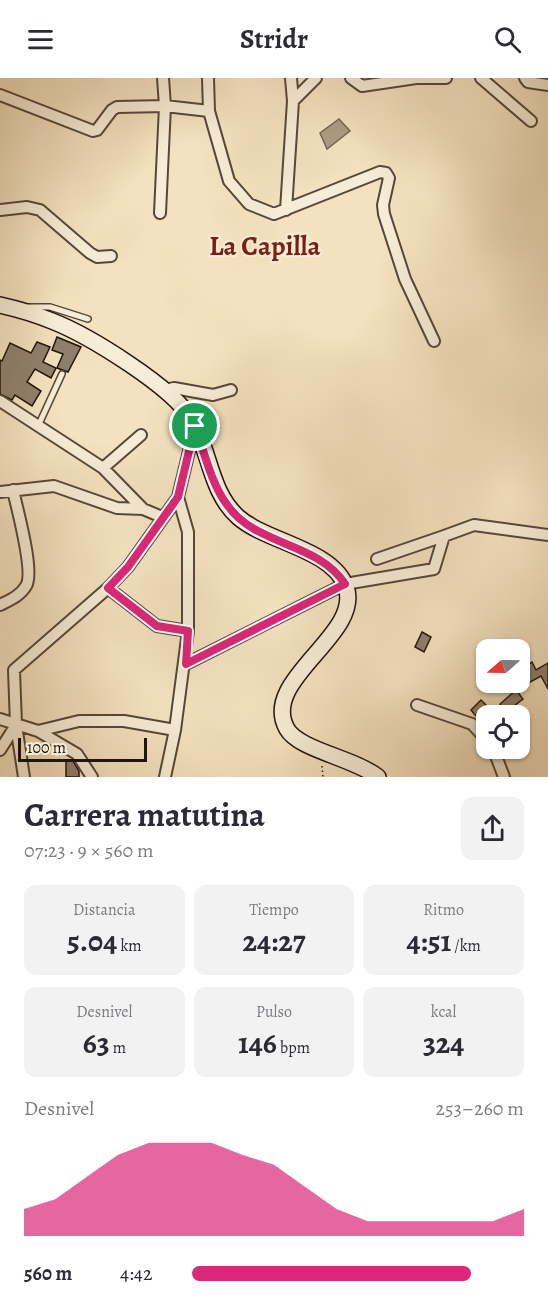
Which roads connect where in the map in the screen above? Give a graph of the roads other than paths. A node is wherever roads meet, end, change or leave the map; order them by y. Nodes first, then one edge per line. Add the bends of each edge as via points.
1 (163, 78) edge
2 (208, 78) edge
3 (291, 78) edge
4 (316, 78) edge
5 (351, 78) edge
6 (446, 78) edge
7 (481, 78) edge
8 (525, 78) edge
9 (548, 86) edge
10 (0, 95) edge
11 (293, 101) junction
12 (165, 106) junction
13 (209, 111) junction
14 (531, 121) dead end
15 (0, 210) edge
16 (286, 210) junction
17 (160, 213) dead end
18 (111, 256) dead end
19 (0, 305) edge
20 (20, 309) junction
21 (88, 319) dead end
22 (434, 341) dead end
23 (62, 374) dead end
24 (165, 390) junction
25 (231, 390) dead end
26 (0, 401) edge
27 (39, 424) junction
28 (195, 426) junction
29 (141, 435) dead end
30 (103, 468) junction
31 (13, 490) junction
32 (0, 492) edge
33 (178, 497) junction
34 (143, 509) junction
35 (162, 517) junction
36 (548, 535) edge
37 (444, 536) junction
38 (377, 559) dead end
39 (345, 584) junction
40 (108, 588) junction
41 (0, 605) edge
42 (188, 631) junction
43 (186, 664) junction
44 (417, 705) dead end
45 (0, 719) edge
46 (16, 724) junction
47 (476, 728) edge
48 (175, 730) junction
49 (38, 731) junction
50 (0, 742) edge
51 (0, 750) edge
52 (497, 759) edge
53 (24, 777) edge
54 (92, 777) edge
55 (165, 777) edge
56 (378, 777) edge
57 (504, 777) edge

1 - 12 street
2 - 13 street
3 - 11 street
4 - 11 street
5 - 6 street via 362,86
7 - 14 street
8 - 9 street
10 - 12 street via 93,132 114,108
11 - 16 street
12 - 13 street
12 - 17 street
13 - 16 street via 229,181 249,204 274,214
15 - 18 street via 40,210 90,253
16 - 22 street via 380,172 386,173 389,178 384,214 405,279
19 - 20 main road
20 - 21 lane via 50,307
20 - 24 main road via 54,321
23 - 27 lane
24 - 25 street via 213,395
24 - 28 main road
26 - 27 street
27 - 30 street
28 - 33 street
28 - 39 main road via 228,507 254,529 312,554 339,574
29 - 30 street
30 - 34 street
31 - 32 street
31 - 34 street via 54,486 117,508
31 - 41 street via 28,555 28,584 19,595
33 - 35 street
33 - 42 street via 188,532
34 - 35 street
35 - 40 street via 128,567
36 - 37 street via 474,525
37 - 38 street
37 - 39 street via 434,569
39 - 43 street
39 - 56 main road via 347,604 341,620 287,691 282,712 291,736 353,761
40 - 42 street via 157,626
40 - 46 street via 14,670
42 - 43 street
43 - 48 street
44 - 47 street
45 - 46 street
46 - 49 street
46 - 50 street
46 - 51 street
46 - 53 street
48 - 49 street via 124,721 79,721
48 - 55 street
49 - 54 street via 77,754
52 - 57 street

